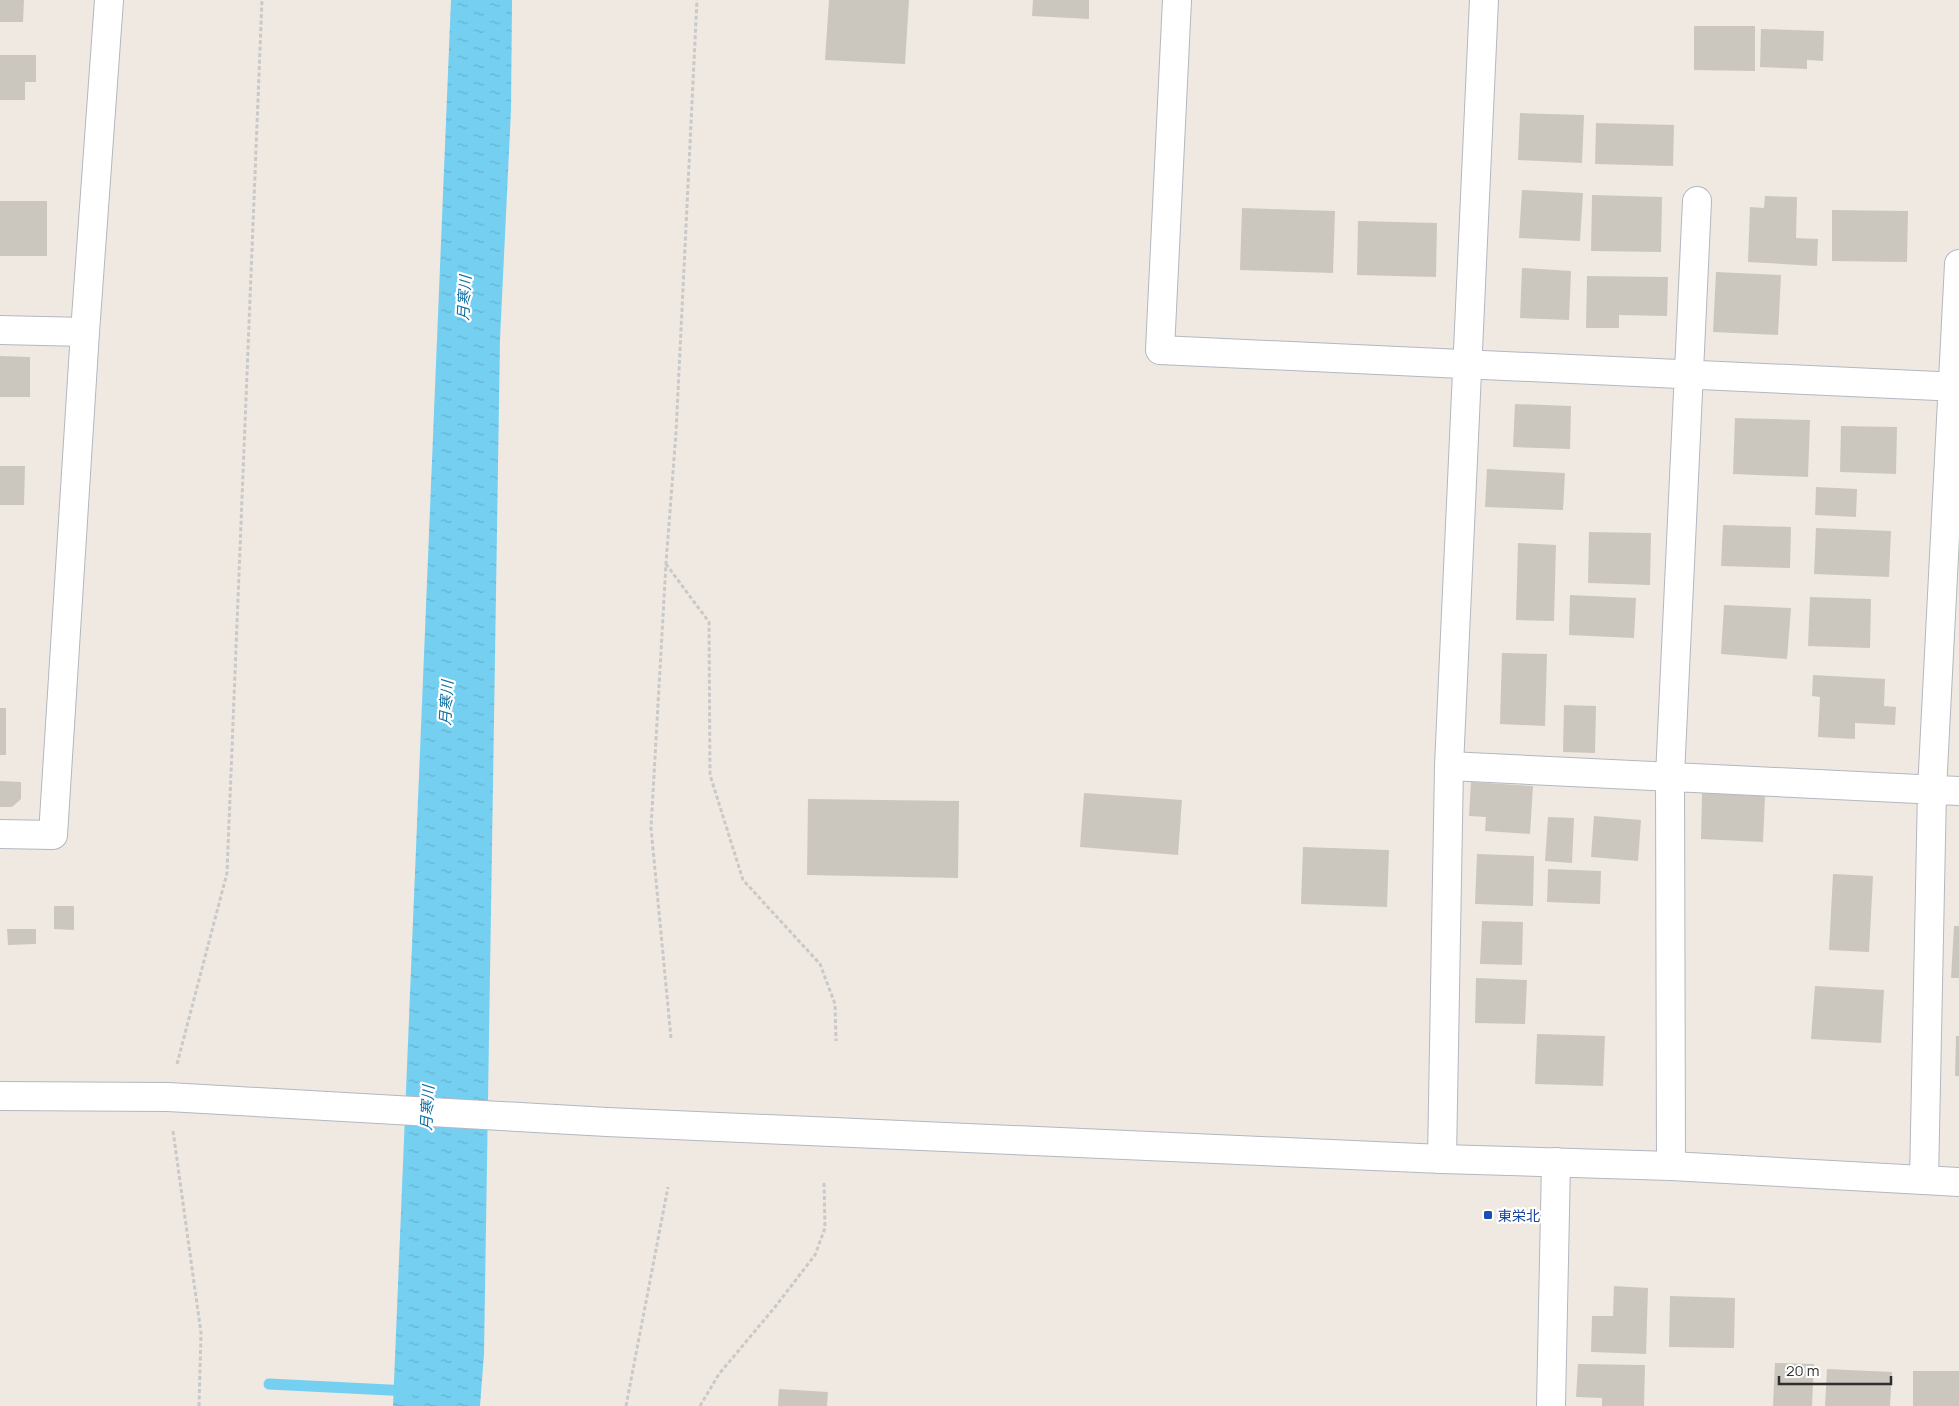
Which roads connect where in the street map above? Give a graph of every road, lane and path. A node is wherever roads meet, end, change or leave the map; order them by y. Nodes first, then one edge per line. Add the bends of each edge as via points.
1 (109, 0) edge
2 (262, 0) edge
3 (697, 0) edge
4 (1177, 0) edge
5 (1484, 0) edge
6 (1697, 201) dead end
7 (1959, 264) edge
8 (0, 330) edge
9 (85, 332) junction
10 (1467, 364) junction
11 (1688, 375) junction
12 (1955, 387) edge
13 (666, 563) junction
14 (1449, 766) junction
15 (1670, 776) junction
16 (1932, 790) junction
17 (1959, 791) edge
18 (0, 834) edge
19 (672, 1038) dead end
20 (836, 1041) dead end
21 (0, 1096) edge
22 (168, 1097) junction
23 (1442, 1159) junction
24 (1556, 1162) junction
25 (1671, 1166) junction
26 (1924, 1180) junction
27 (1959, 1182) edge
28 (824, 1183) dead end
29 (668, 1187) dead end
30 (199, 1406) edge
31 (626, 1406) edge
32 (700, 1406) edge
33 (1550, 1406) edge

1 - 9 street
2 - 22 path via 227,873
3 - 13 path via 676,433
4 - 10 street via 1160,350
5 - 10 street
6 - 11 street
7 - 12 street
8 - 9 street
9 - 18 street via 53,834
10 - 11 street
10 - 14 street
11 - 12 street
11 - 15 street
12 - 16 street
13 - 19 path via 651,828
13 - 20 path via 709,622 710,775 743,880 820,964 835,1004
14 - 15 street
14 - 23 street
15 - 16 street
15 - 25 street
16 - 17 street
16 - 26 street
21 - 22 street
22 - 23 street via 607,1122
22 - 30 path via 201,1333
23 - 24 street
24 - 25 street
24 - 33 street
25 - 26 street
26 - 27 street
28 - 32 path via 825,1228 815,1255 718,1374
29 - 31 path

